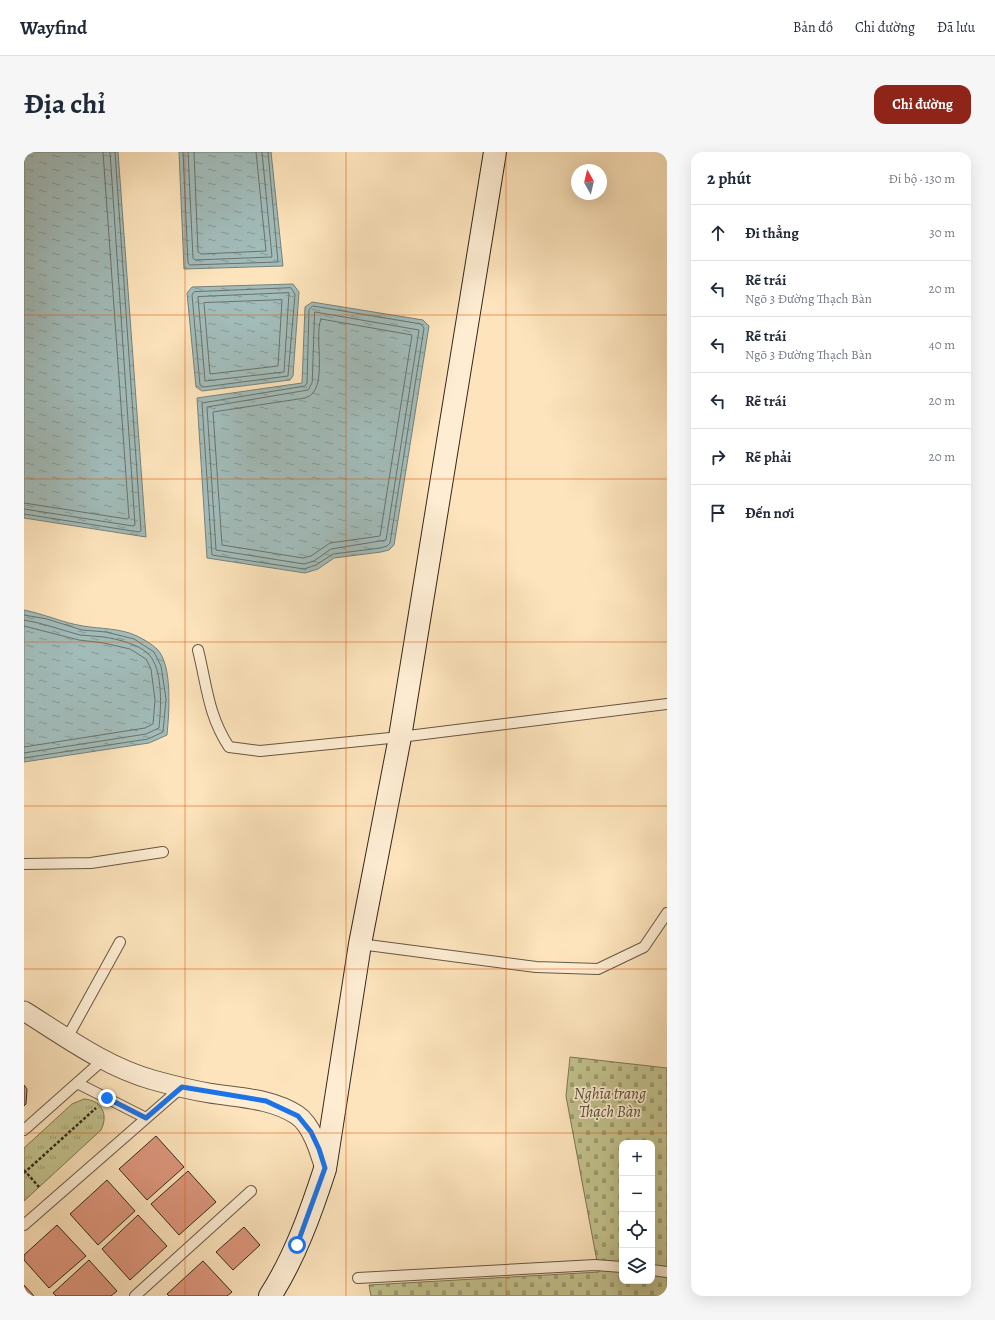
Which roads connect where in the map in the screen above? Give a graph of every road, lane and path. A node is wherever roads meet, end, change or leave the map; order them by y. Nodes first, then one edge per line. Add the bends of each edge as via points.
1 (495, 152) edge
2 (198, 650) dead end
3 (667, 704) edge
4 (400, 737) junction
5 (163, 852) dead end
6 (24, 864) edge
7 (667, 913) edge
8 (120, 942) dead end
9 (360, 944) junction
10 (24, 1011) edge
11 (67, 1038) junction
12 (104, 1059) junction
13 (77, 1083) junction
14 (182, 1087) junction
15 (107, 1098) junction
16 (146, 1118) junction
17 (24, 1130) edge
18 (325, 1168) junction
19 (25, 1172) edge
20 (39, 1187) dead end
21 (251, 1191) dead end
22 (24, 1225) edge
23 (619, 1267) edge
24 (655, 1270) edge
25 (667, 1272) edge
26 (358, 1278) dead end
27 (135, 1296) edge
28 (270, 1296) edge

1 - 4 street
2 - 4 lane via 210,708 218,730 229,746 260,751
3 - 4 lane
4 - 9 street
5 - 6 lane via 91,864
7 - 9 lane via 644,947 598,969 536,967
8 - 11 lane
9 - 18 street
10 - 11 street
11 - 12 street
12 - 13 lane
12 - 14 street via 151,1080
13 - 15 lane
13 - 17 lane
14 - 16 lane
14 - 18 street via 266,1101 298,1116 311,1132
15 - 16 lane
15 - 19 path
16 - 22 lane
18 - 28 street via 297,1245
19 - 20 path
21 - 27 lane
23 - 26 lane via 595,1265
24 - 25 lane

